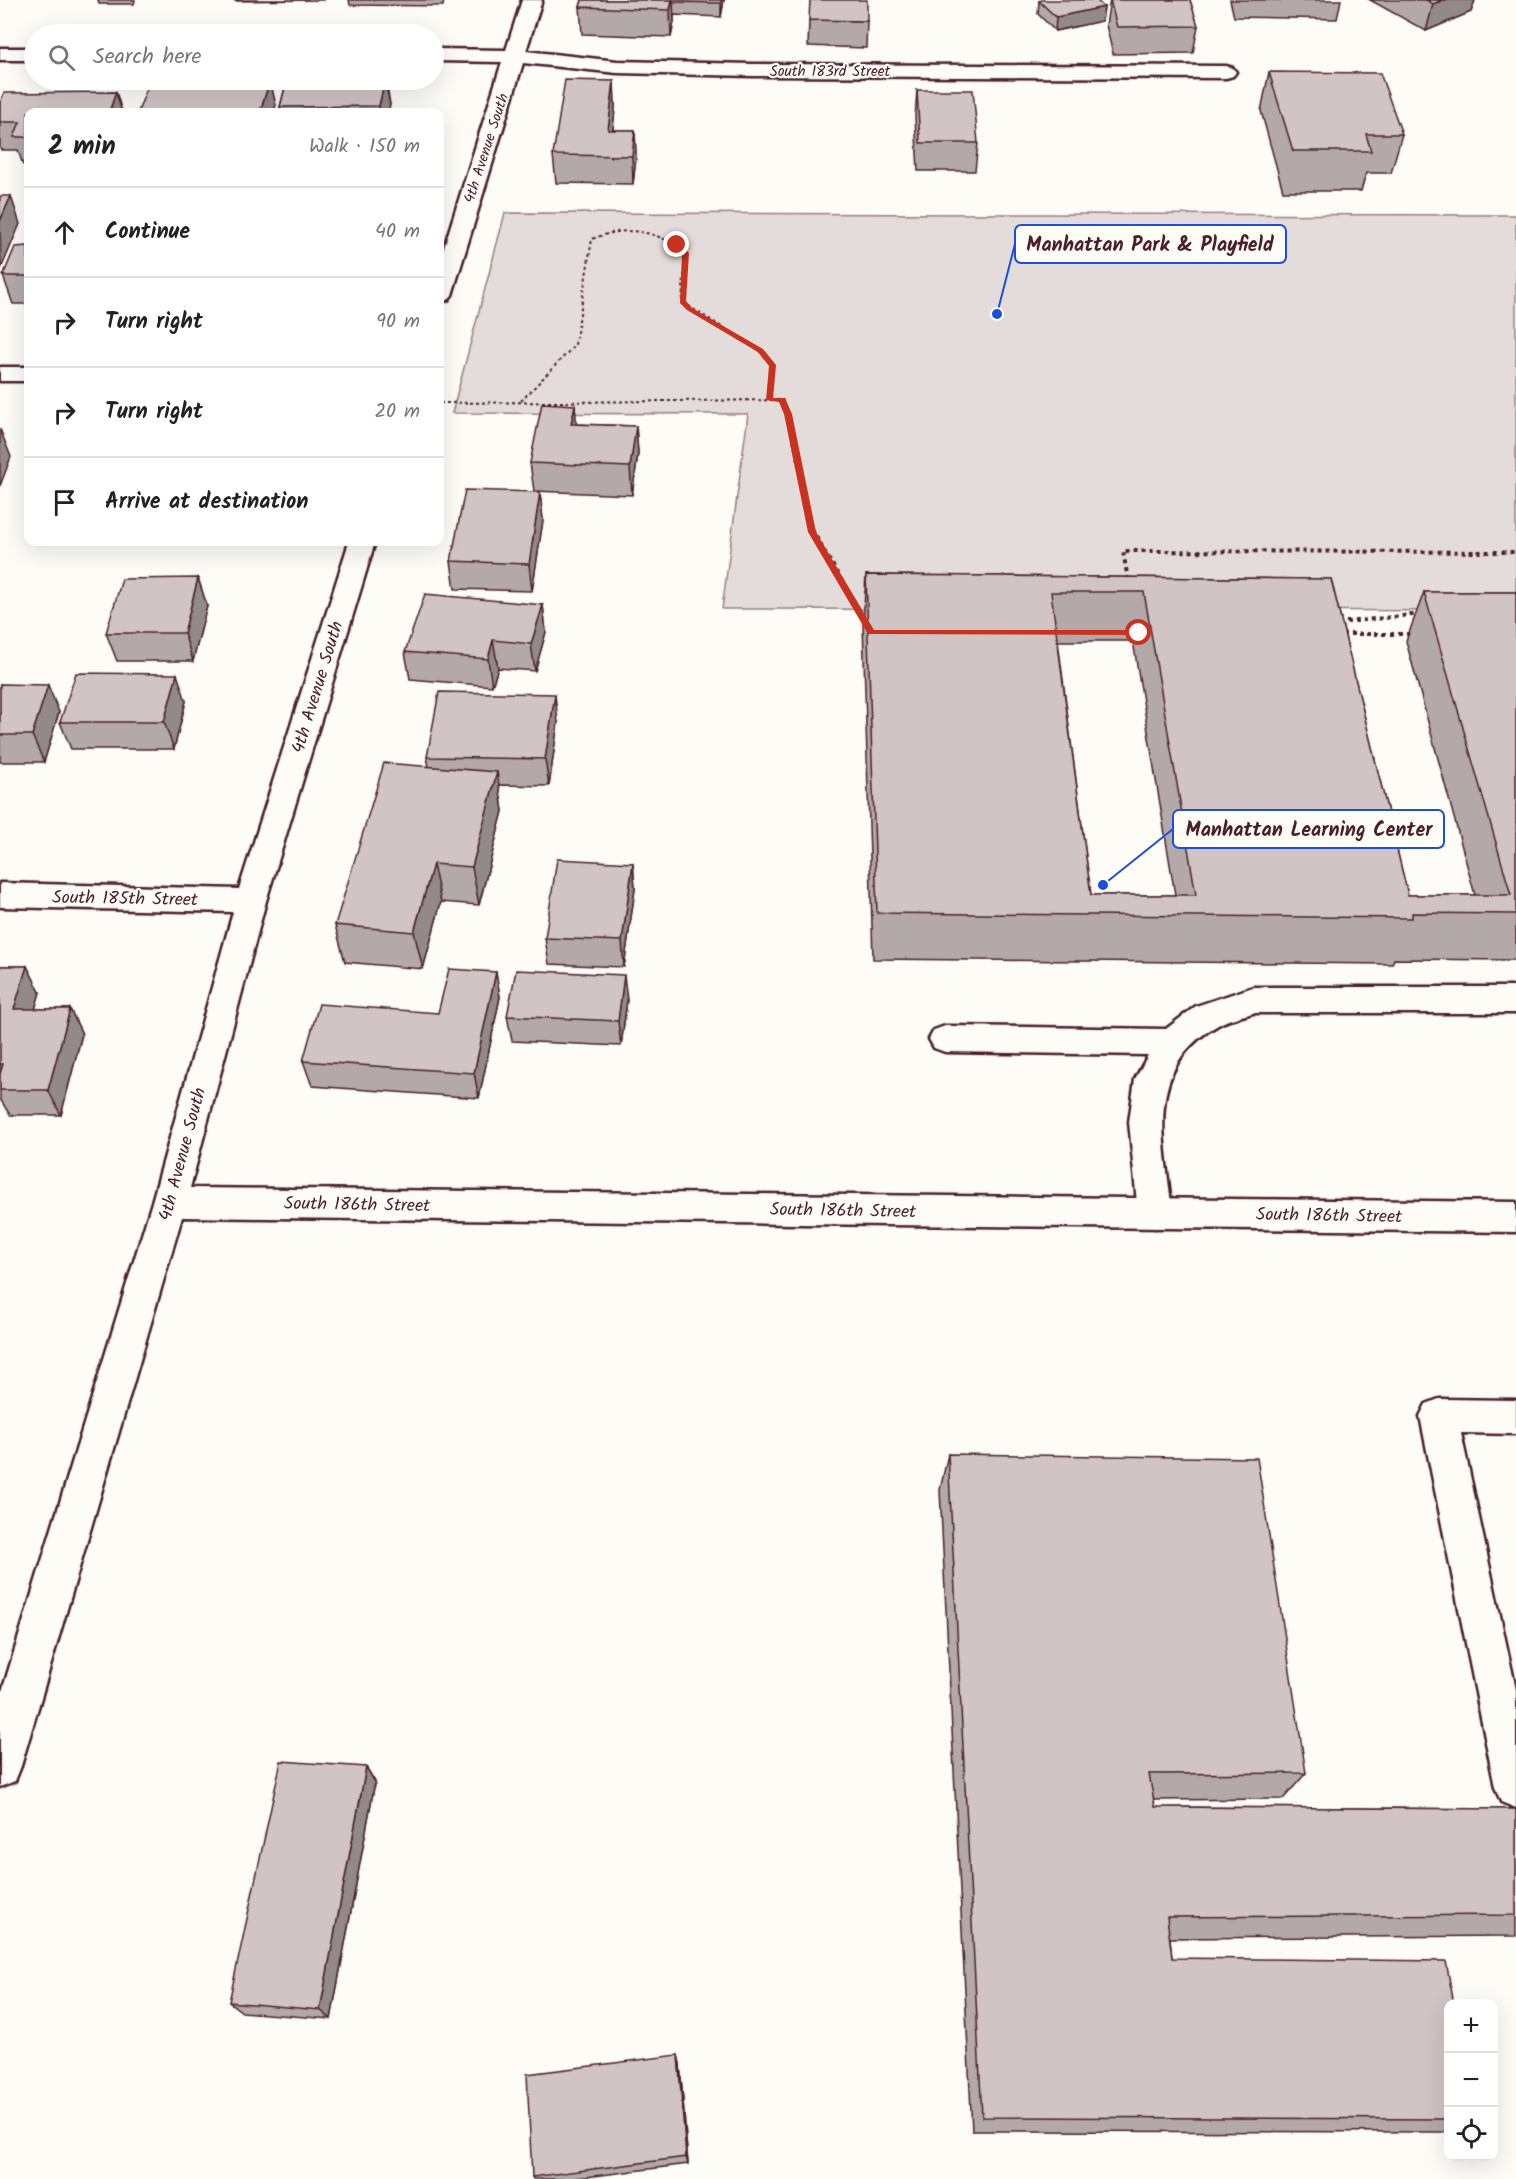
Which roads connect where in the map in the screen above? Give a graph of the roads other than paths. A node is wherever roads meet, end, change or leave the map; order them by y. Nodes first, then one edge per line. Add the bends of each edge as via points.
1 (532, 0) edge
2 (0, 54) edge
3 (24, 54) edge
4 (444, 55) edge
5 (516, 56) junction
6 (1226, 72) dead end
7 (444, 282) edge
8 (0, 374) edge
9 (24, 374) edge
10 (361, 546) edge
11 (0, 895) edge
12 (251, 900) junction
13 (1516, 999) edge
14 (945, 1039) dead end
15 (1172, 1042) junction
16 (169, 1202) junction
17 (1155, 1213) junction
18 (1516, 1217) edge
19 (1516, 1417) edge
20 (0, 1766) edge
21 (1516, 1787) edge

1 - 5 street, 4th Avenue South
2 - 3 street
4 - 5 street, South 183rd Street
5 - 6 street, South 183rd Street via 617,67
5 - 7 street, 4th Avenue South
8 - 9 street
10 - 12 street, 4th Avenue South
11 - 12 street, South 185th Street
12 - 16 street, 4th Avenue South
13 - 15 street via 1252,999 1207,1015
14 - 15 street
15 - 17 street via 1150,1079 1146,1122
16 - 17 street, South 186th Street
16 - 20 street, 4th Avenue South
17 - 18 street, South 186th Street
19 - 21 street via 1439,1416

